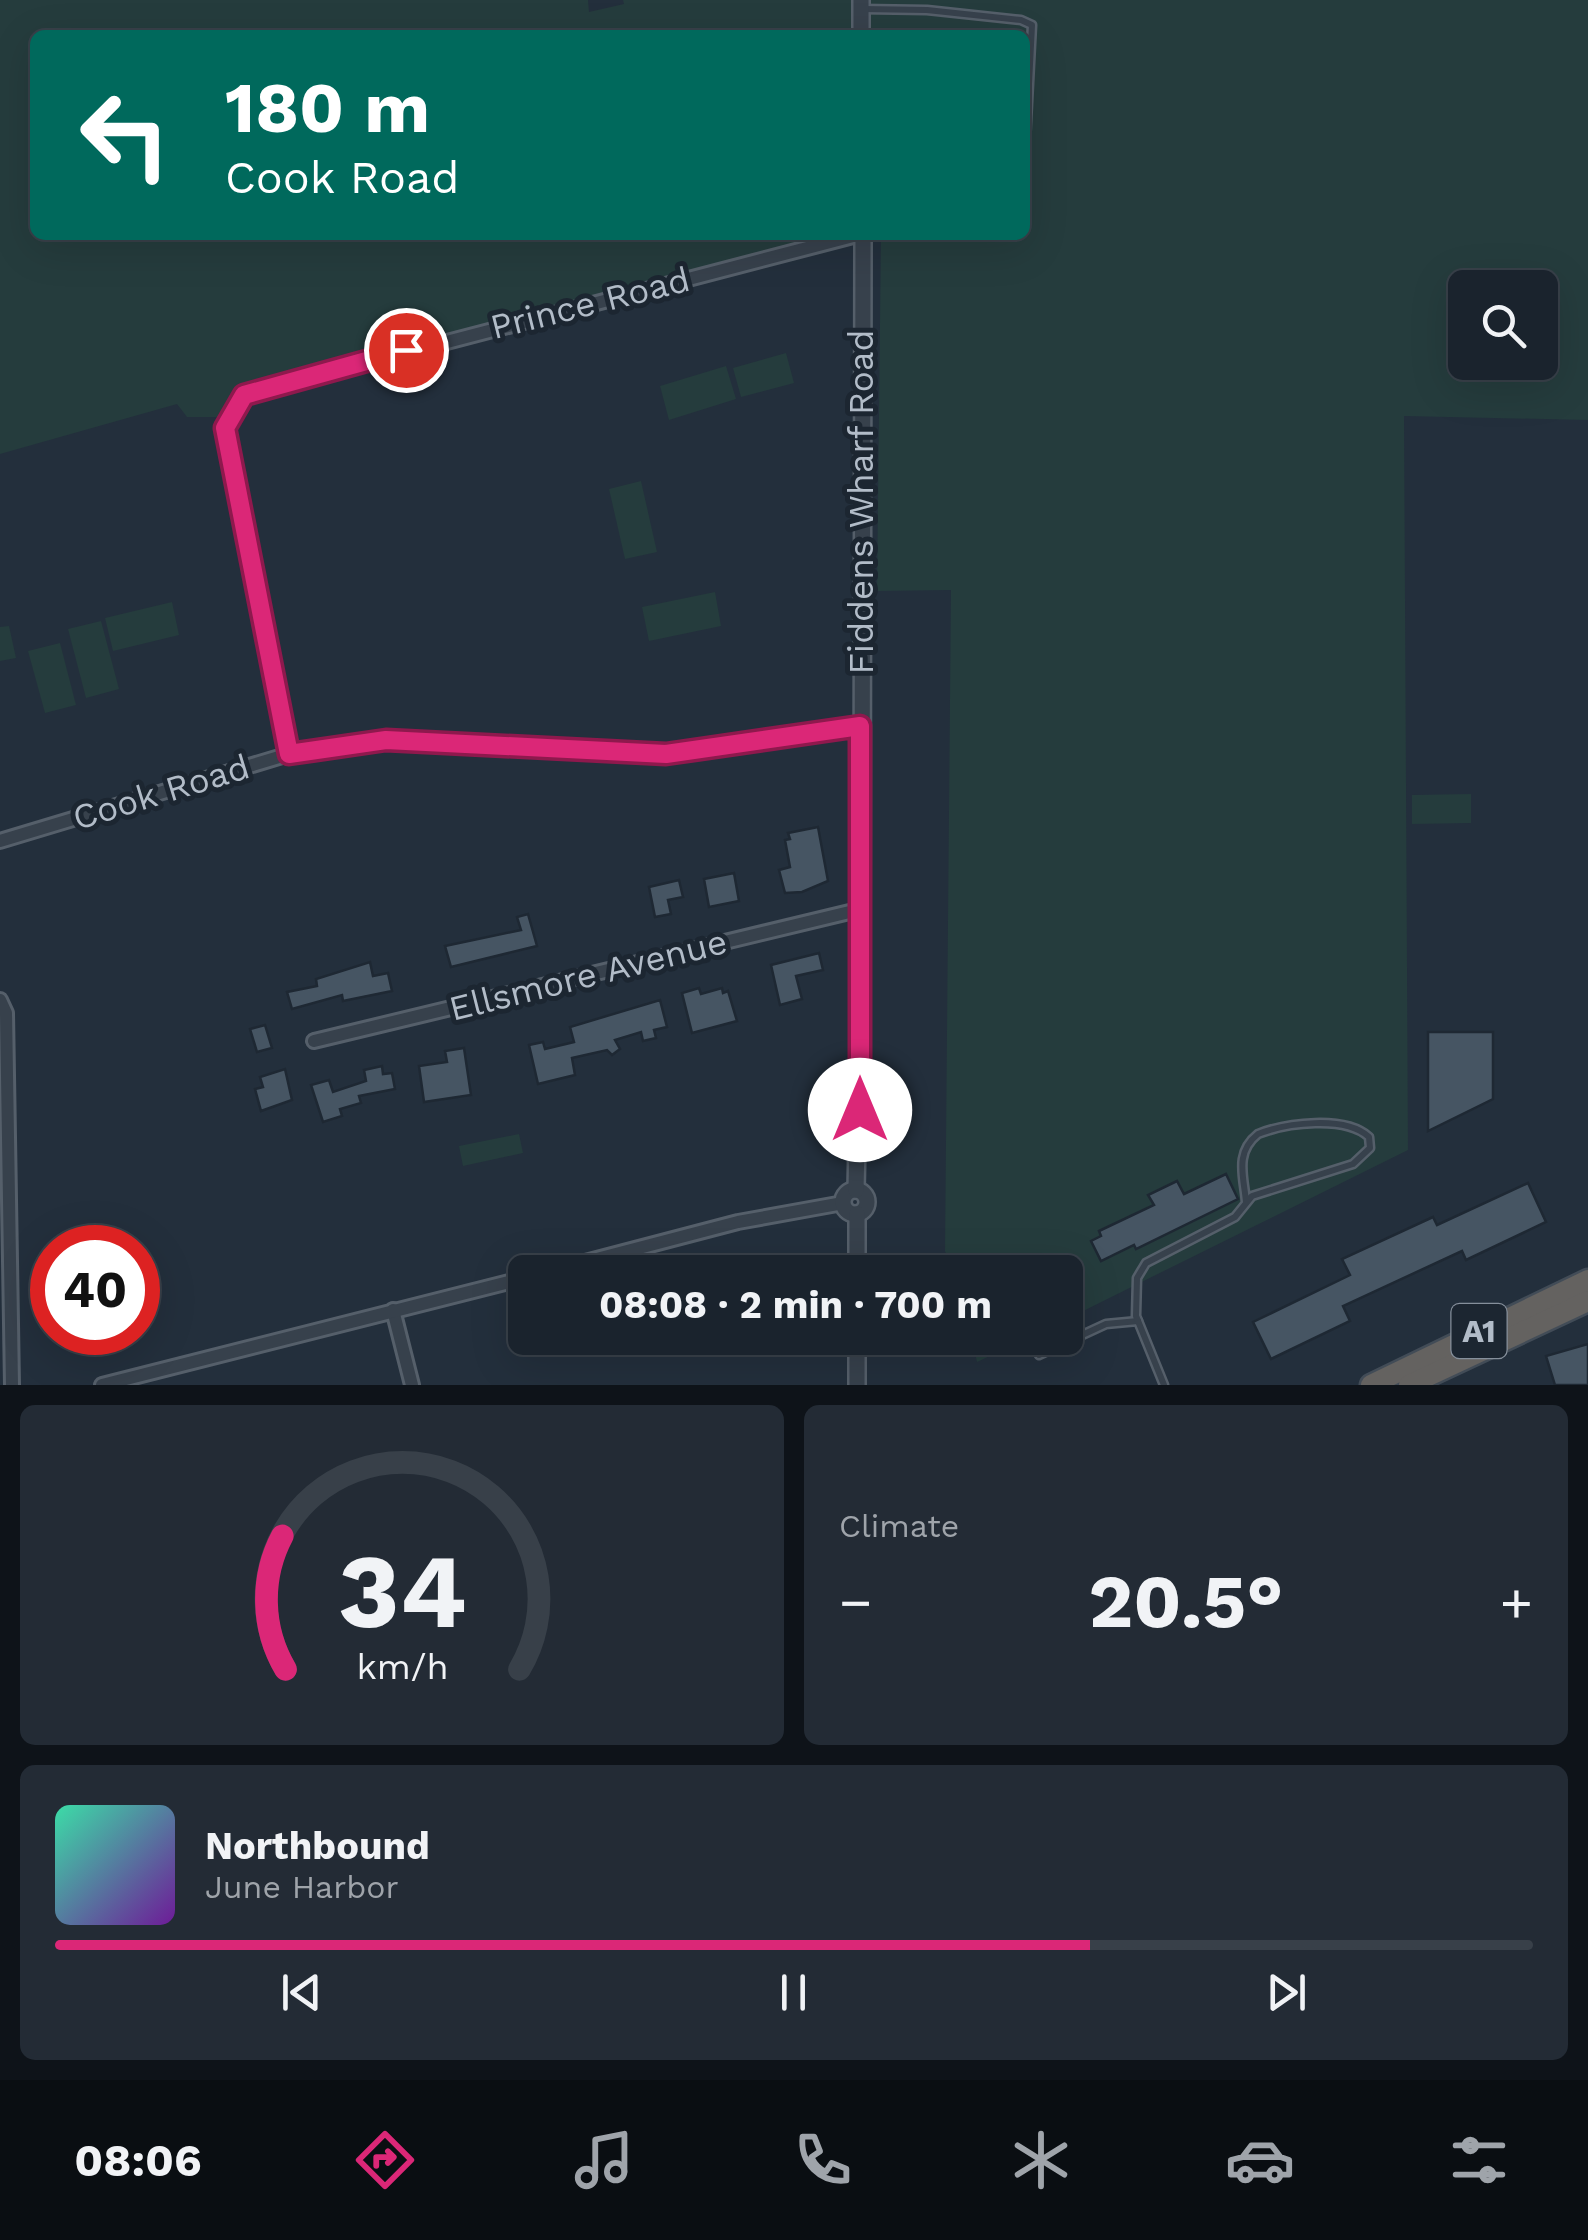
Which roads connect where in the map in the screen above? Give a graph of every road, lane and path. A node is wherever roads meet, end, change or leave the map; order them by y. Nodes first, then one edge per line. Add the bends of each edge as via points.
1 (861, 4) edge
2 (861, 30) edge
3 (1030, 65) edge
4 (841, 240) edge
5 (860, 240) edge
6 (860, 726) junction
7 (289, 754) junction
8 (0, 841) edge
9 (862, 909) junction
10 (0, 1000) edge
11 (314, 1041) dead end
12 (856, 1190) junction
13 (1246, 1202) junction
14 (843, 1203) junction
15 (857, 1214) junction
16 (611, 1255) edge
17 (857, 1255) edge
18 (1588, 1280) edge
19 (508, 1282) edge
20 (1588, 1301) edge
21 (393, 1310) junction
22 (1138, 1321) junction
23 (1083, 1334) edge
24 (857, 1355) edge
25 (12, 1385) edge
26 (102, 1385) edge
27 (412, 1385) edge
28 (857, 1385) edge
29 (1164, 1385) edge
30 (1371, 1385) edge
31 (1409, 1385) edge

1 - 2 street
1 - 3 lane via 1021,20 1032,26
4 - 7 street, Prince Road via 244,395 225,428
5 - 6 street, Fiddens Wharf Road
6 - 7 street, Cook Road via 666,754 386,740
6 - 9 street, Fiddens Wharf Road
7 - 8 street, Cook Road
9 - 11 street, Ellsmore Avenue
9 - 12 street, Fiddens Wharf Road
10 - 25 street via 6,1014
12 - 14 street
12 - 15 street via 868,1202
13 - 13 lane via 1241,1165 1258,1134 1322,1125 1353,1127 1370,1137 1370,1148 1353,1164 1262,1190
13 - 22 lane via 1234,1217 1146,1263 1136,1287
14 - 15 street
14 - 16 street
15 - 17 street
18 - 30 highway, A1
19 - 21 street
20 - 31 highway, A1
21 - 26 street
21 - 27 street
22 - 23 lane
22 - 29 lane
24 - 28 street

